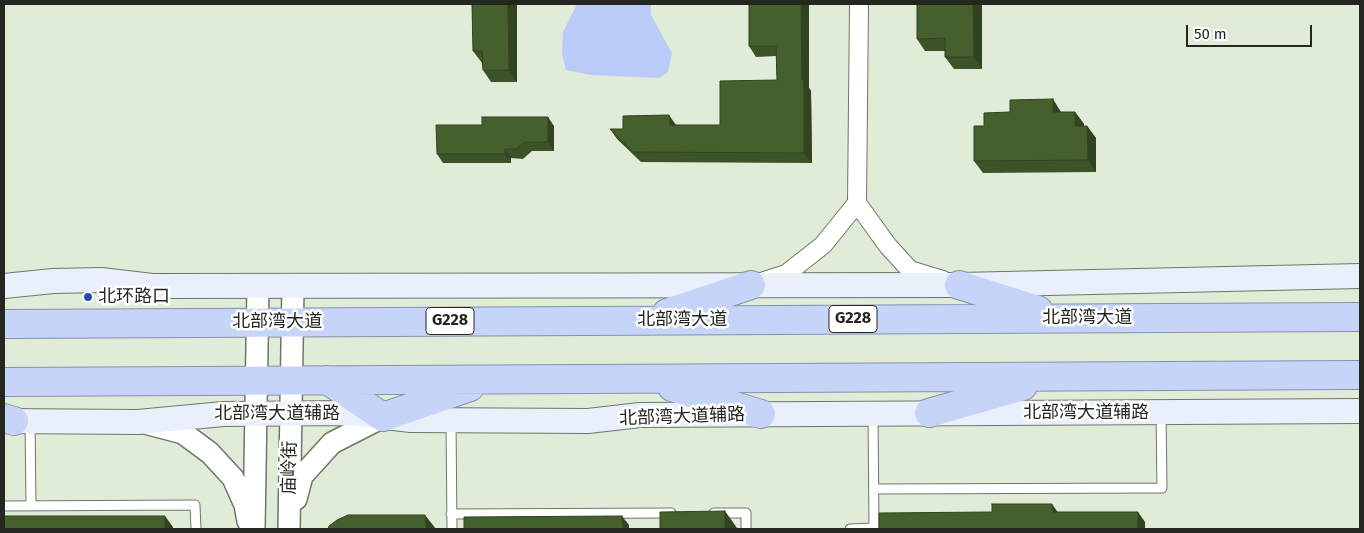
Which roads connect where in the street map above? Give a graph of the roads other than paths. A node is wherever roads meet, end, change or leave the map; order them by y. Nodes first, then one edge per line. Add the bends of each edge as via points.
1 (859, 4) edge
2 (857, 203) junction
3 (1360, 276) edge
4 (959, 285) junction
5 (4, 286) edge
6 (258, 286) junction
7 (293, 286) junction
8 (751, 286) junction
9 (1360, 317) edge
10 (1063, 318) junction
11 (643, 320) junction
12 (257, 322) junction
13 (292, 322) junction
14 (4, 324) edge
15 (1360, 375) edge
16 (1055, 377) junction
17 (646, 379) junction
18 (292, 380) junction
19 (327, 380) junction
20 (490, 380) junction
21 (257, 381) junction
22 (4, 382) edge
23 (1360, 411) edge
24 (1161, 412) junction
25 (929, 413) junction
26 (256, 414) junction
27 (291, 414) junction
28 (761, 414) junction
29 (873, 414) junction
30 (383, 417) junction
31 (13, 420) edge
32 (451, 420) junction
33 (138, 422) junction
34 (874, 489) junction
35 (4, 506) edge
36 (31, 506) junction
37 (678, 513) edge
38 (707, 513) edge
39 (451, 514) junction
40 (196, 529) edge
41 (252, 529) edge
42 (290, 529) edge
43 (452, 529) edge
44 (746, 529) edge
45 (850, 529) edge

1 - 2 street
2 - 4 street via 910,270
2 - 8 street via 816,251 786,274
3 - 4 main road
4 - 8 main road
4 - 10 highway
5 - 6 main road via 100,280 152,286
6 - 7 main road
6 - 12 street, 庙岭街
7 - 8 main road
7 - 13 street, 庙岭街
8 - 11 highway
9 - 10 highway, 北部湾大道 / G228
10 - 11 highway, 北部湾大道 / G228
11 - 13 highway, 北部湾大道 / G228
12 - 13 highway, 北部湾大道 / G228
12 - 14 highway, 北部湾大道 / G228
12 - 21 street, 庙岭街
13 - 18 street, 庙岭街
15 - 16 highway
16 - 17 highway
16 - 25 highway
17 - 20 highway
17 - 28 highway
18 - 19 highway
18 - 21 highway
18 - 27 street, 庙岭街
19 - 20 highway
19 - 30 highway
20 - 30 highway
21 - 22 highway
21 - 26 street, 庙岭街
23 - 24 main road, 北部湾大道辅路
24 - 25 main road, 北部湾大道辅路
24 - 34 lane via 1162,488
25 - 29 main road, 北部湾大道辅路
26 - 27 main road, 北部湾大道辅路
26 - 33 main road, 北部湾大道辅路 via 207,414
26 - 41 street, 庙岭街
27 - 30 main road, 北部湾大道辅路 via 351,413
27 - 42 street, 庙岭街
28 - 29 main road, 北部湾大道辅路
28 - 32 main road, 北部湾大道辅路 via 640,415 588,421
29 - 34 lane
30 - 32 main road, 北部湾大道辅路
30 - 42 street via 332,443 302,476
31 - 33 main road, 北部湾大道辅路
31 - 36 lane
32 - 39 lane
33 - 41 street via 183,433 210,453 233,478
34 - 45 lane via 874,528
35 - 36 lane
36 - 40 lane via 196,505
37 - 39 lane
38 - 44 lane via 746,513
39 - 43 lane

